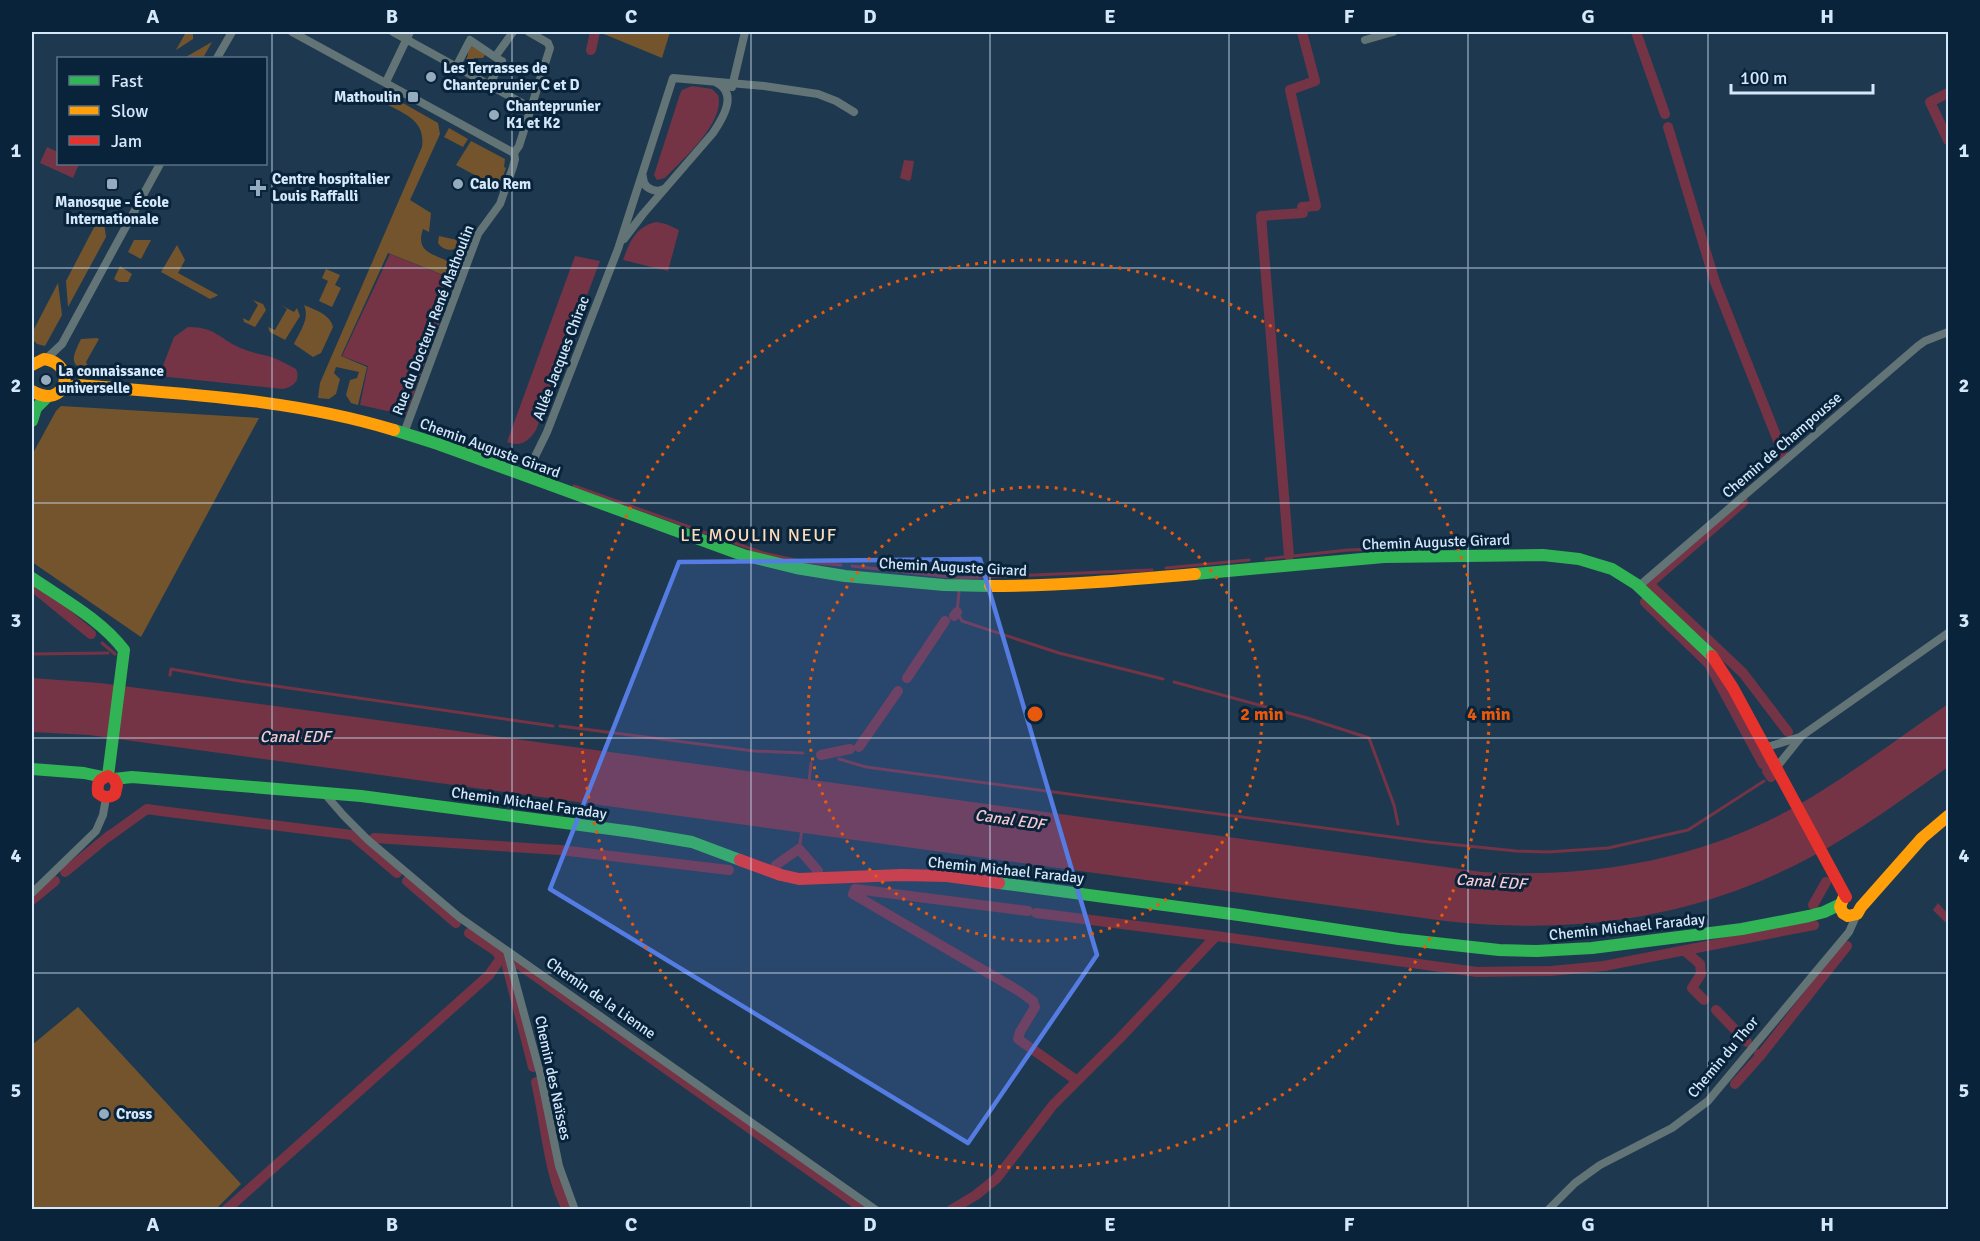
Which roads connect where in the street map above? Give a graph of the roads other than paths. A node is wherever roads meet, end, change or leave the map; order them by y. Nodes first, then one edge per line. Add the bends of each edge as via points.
1 (232, 32) edge
2 (292, 32) edge
3 (393, 32) edge
4 (513, 32) edge
5 (529, 32) edge
6 (745, 32) edge
7 (1393, 32) edge
8 (408, 35) edge
9 (1365, 40) dead end
10 (218, 57) edge
11 (498, 59) dead end
12 (456, 66) junction
13 (386, 81) junction
14 (711, 81) junction
15 (732, 82) junction
16 (489, 86) junction
17 (727, 105) junction
18 (531, 108) junction
19 (854, 112) dead end
20 (513, 153) junction
21 (159, 165) edge
22 (643, 173) junction
23 (664, 189) junction
24 (618, 249) junction
25 (1948, 332) edge
26 (62, 344) junction
27 (46, 359) junction
28 (32, 365) edge
29 (62, 370) junction
30 (78, 385) junction
31 (62, 389) junction
32 (32, 391) edge
33 (47, 397) junction
34 (36, 408) junction
35 (32, 421) edge
36 (404, 433) junction
37 (526, 475) junction
38 (32, 578) edge
39 (1639, 586) junction
40 (1948, 633) edge
41 (1800, 737) junction
42 (1764, 748) junction
43 (1776, 768) junction
44 (38, 769) edge
45 (107, 785) junction
46 (324, 792) junction
47 (1948, 816) edge
48 (32, 893) edge
49 (1851, 907) junction
50 (507, 950) junction
51 (575, 1209) edge
52 (876, 1209) edge
53 (1548, 1209) edge

1 - 10 street
2 - 13 street
3 - 8 street
4 - 12 street via 495,57 470,40
5 - 18 street, Rue du Docteur René Mathoulin via 550,47
6 - 15 street, Allée Jacques Chirac
7 - 9 street
8 - 12 street
8 - 13 street
11 - 16 street via 502,61
12 - 16 street
13 - 20 street
14 - 15 street
14 - 17 street via 726,90
14 - 22 street, Allée Jacques Chirac via 674,78
15 - 17 street, Allée Jacques Chirac
15 - 19 street via 818,94
16 - 18 street
17 - 23 street, Allée Jacques Chirac via 713,133
18 - 20 street, Rue du Docteur René Mathoulin
20 - 36 street, Rue du Docteur René Mathoulin via 513,167 500,204 478,234
21 - 26 street
22 - 23 street via 646,186 656,191
22 - 24 street, Allée Jacques Chirac
23 - 24 street, Allée Jacques Chirac
24 - 37 street, Allée Jacques Chirac via 547,432
25 - 39 street, Chemin de Champousse via 1918,346
26 - 27 street
26 - 29 street
27 - 28 street
27 - 29 street
29 - 30 street, Chemin Auguste Girard
29 - 31 street
30 - 31 street, Chemin Auguste Girard
30 - 36 street, Chemin Auguste Girard via 285,406
31 - 33 street, Chemin Auguste Girard
32 - 33 street
32 - 34 street
33 - 34 street, Chemin Auguste Girard
34 - 35 street
36 - 37 street, Chemin Auguste Girard
37 - 39 street, Chemin Auguste Girard via 743,555 796,568 891,580 1026,586 1384,557 1509,554 1579,559 1612,569
38 - 45 street via 96,623 124,650
39 - 42 street, Chemin Auguste Girard via 1713,657
40 - 41 street
41 - 42 street
41 - 43 street
42 - 43 street
43 - 49 street
44 - 45 street via 84,773
45 - 46 street, Chemin Michael Faraday via 166,781
45 - 48 street via 103,815 96,831
46 - 49 street, Chemin Michael Faraday via 678,839 791,878 947,876 1476,949 1592,948 1742,928
46 - 50 street, Chemin de la Lienne via 400,868 459,917
47 - 49 street via 1922,838 1879,886
49 - 53 street, Chemin du Thor via 1841,939 1708,1101 1672,1128 1600,1165
50 - 51 street, Chemin des Naïsses via 540,1073 558,1166
50 - 52 street, Chemin de la Lienne

